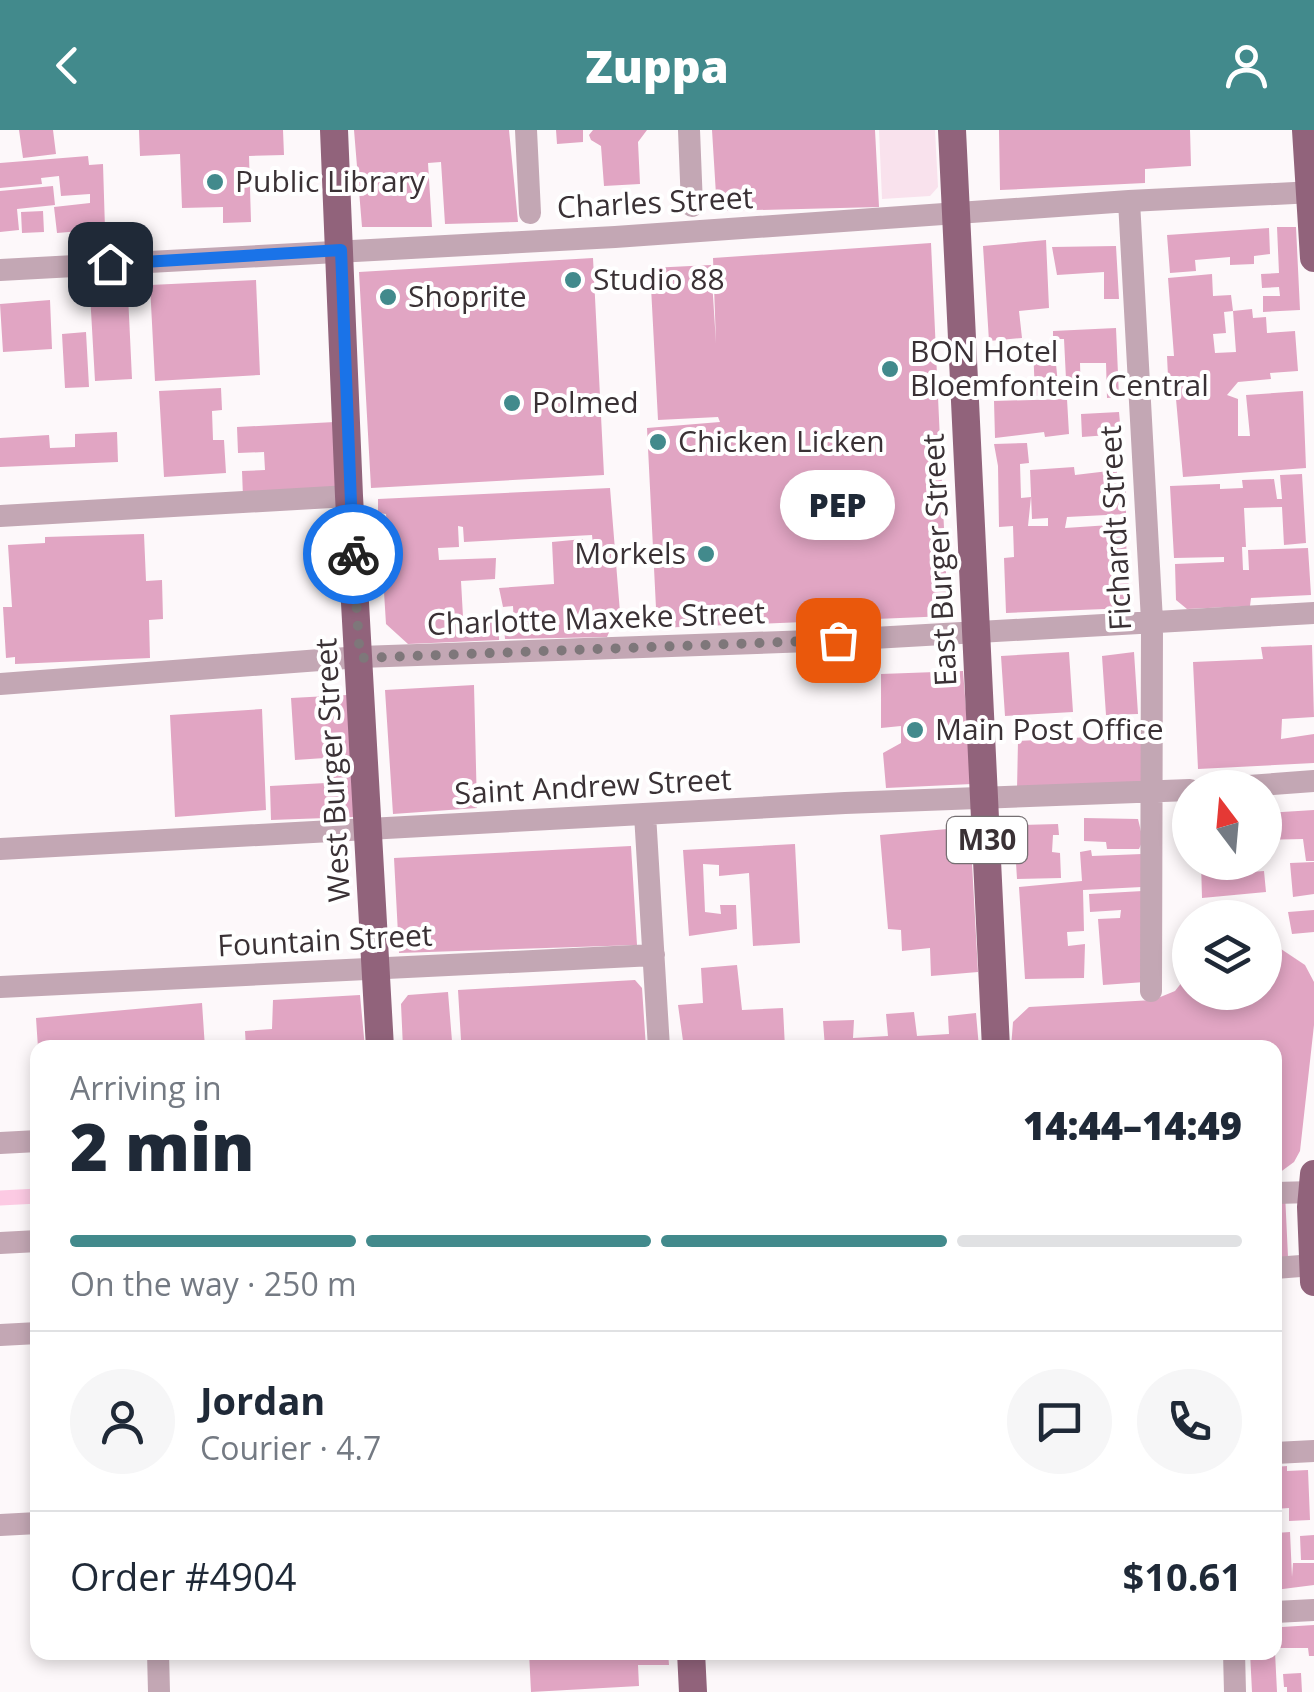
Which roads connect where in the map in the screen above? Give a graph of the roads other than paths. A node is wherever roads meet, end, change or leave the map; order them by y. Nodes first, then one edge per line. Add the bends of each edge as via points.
1 (334, 130) edge
2 (526, 130) edge
3 (688, 130) edge
4 (952, 130) edge
5 (1306, 130) edge
6 (1312, 192) edge
7 (1129, 201) junction
8 (692, 206) dead end
9 (530, 213) dead end
10 (957, 214) junction
11 (341, 250) junction
12 (1314, 258) edge
13 (0, 270) edge
14 (349, 496) junction
15 (0, 516) edge
16 (1314, 613) edge
17 (1152, 621) junction
18 (977, 633) junction
19 (360, 658) junction
20 (0, 684) edge
21 (1314, 781) edge
22 (1282, 783) edge
23 (1172, 791) edge
24 (1153, 792) junction
25 (985, 799) junction
26 (645, 814) junction
27 (368, 830) junction
28 (0, 848) edge
29 (654, 954) junction
30 (376, 969) junction
31 (0, 987) edge
32 (1151, 991) dead end
33 (380, 1040) edge
34 (659, 1040) edge
35 (996, 1040) edge
36 (30, 1141) edge
37 (0, 1143) edge
38 (1314, 1181) edge
39 (1282, 1191) edge
40 (30, 1241) edge
41 (0, 1243) edge
42 (1282, 1269) edge
43 (1313, 1271) edge
44 (30, 1333) edge
45 (0, 1335) edge
46 (1314, 1452) edge
47 (1282, 1453) edge
48 (30, 1523) edge
49 (0, 1525) edge
50 (1314, 1610) edge
51 (1282, 1612) edge
52 (158, 1660) edge
53 (691, 1660) edge
54 (1234, 1660) edge
55 (159, 1692) edge
56 (693, 1692) edge
57 (1235, 1692) edge

1 - 11 main road, West Burger Street
2 - 9 street
3 - 8 street
4 - 10 main road, East Burger Street / M30
5 - 6 main road
6 - 7 street, Charles Street
6 - 12 main road
7 - 10 street, Charles Street
7 - 17 street, Fichardt Street
10 - 11 street, Charles Street
10 - 18 main road, East Burger Street / M30
11 - 13 street, Charles Street
11 - 14 main road, West Burger Street
14 - 15 street
14 - 19 main road, West Burger Street
16 - 17 street, Charlotte Maxeke Street
17 - 18 street, Charlotte Maxeke Street
17 - 24 street, Fichardt Street
18 - 19 street, Charlotte Maxeke Street
18 - 25 main road, East Burger Street / M30
19 - 20 street, Charlotte Maxeke Street
19 - 27 main road, West Burger Street
21 - 22 street
23 - 24 street, Saint Andrew Street
24 - 25 street, Saint Andrew Street
24 - 32 street, Fichardt Street
25 - 26 street, Saint Andrew Street
25 - 35 main road, East Burger Street / M30
26 - 27 street, Saint Andrew Street
26 - 29 street
27 - 28 street, Saint Andrew Street
27 - 30 main road, West Burger Street
29 - 30 street, Fountain Street
29 - 34 street
30 - 31 street, Fountain Street
30 - 33 main road, West Burger Street
36 - 37 street
38 - 39 street
38 - 43 main road
40 - 41 street
42 - 43 street
44 - 45 street
46 - 47 street
48 - 49 street
50 - 51 street
52 - 55 street
53 - 56 main road
54 - 57 street

